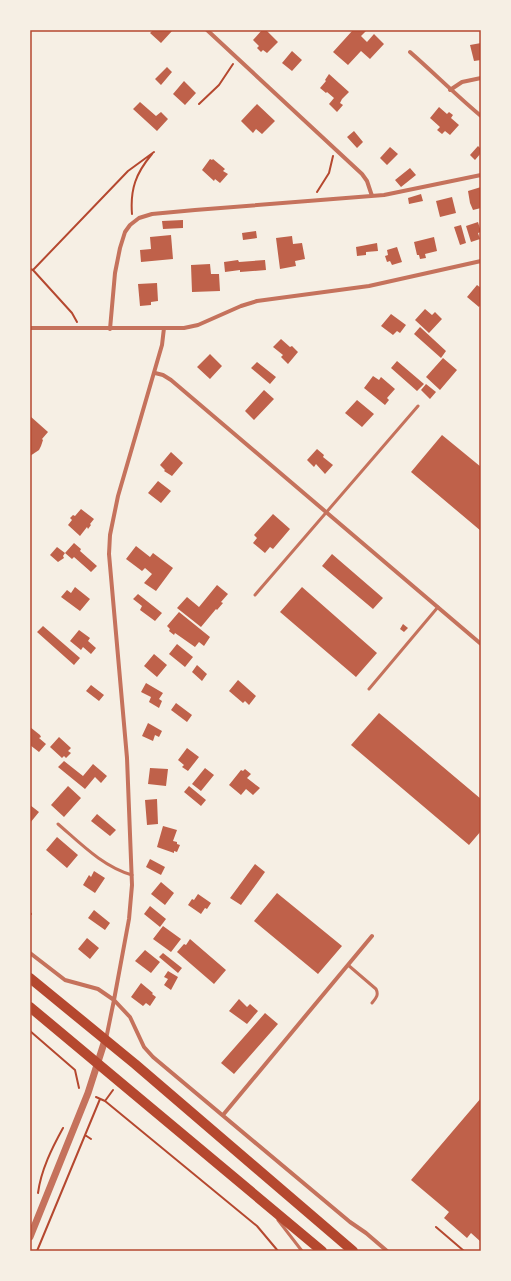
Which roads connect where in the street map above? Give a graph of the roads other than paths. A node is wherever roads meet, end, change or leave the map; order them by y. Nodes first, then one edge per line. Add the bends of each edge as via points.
1 (207, 30) edge
2 (410, 52) dead end
3 (481, 78) edge
4 (450, 90) junction
5 (481, 116) edge
6 (481, 175) edge
7 (372, 196) junction
8 (481, 261) edge
9 (30, 328) edge
10 (164, 328) junction
11 (110, 329) junction
12 (154, 373) junction
13 (418, 406) dead end
14 (327, 512) junction
15 (255, 595) dead end
16 (438, 607) junction
17 (481, 644) edge
18 (369, 689) dead end
19 (58, 824) dead end
20 (132, 875) junction
21 (372, 936) dead end
22 (30, 953) edge
23 (348, 965) junction
24 (30, 978) edge
25 (114, 1000) junction
26 (372, 1003) dead end
27 (30, 1007) edge
28 (105, 1040) junction
29 (98, 1064) junction
30 (223, 1115) junction
31 (268, 1205) junction
32 (30, 1237) edge
33 (302, 1251) edge
34 (322, 1251) edge
35 (353, 1251) edge
36 (387, 1251) edge

1 - 7 street via 367,181
2 - 4 street
3 - 4 street via 462,82
4 - 5 street
6 - 7 street
7 - 11 street via 152,214 139,218 125,232 118,256
8 - 10 street via 369,286 257,302 236,308 198,325
9 - 11 street
10 - 11 street
10 - 12 street
12 - 14 street via 171,380
12 - 20 street via 118,496 109,554 127,758
13 - 14 lane
14 - 15 lane
14 - 16 street
16 - 17 street
16 - 18 lane
19 - 20 lane via 116,870
20 - 25 street via 129,919
21 - 23 street
22 - 25 street via 65,980 98,989
23 - 26 lane via 376,989 378,996
23 - 30 street
24 - 28 main road
25 - 28 street
25 - 30 street via 130,1017 147,1050
27 - 29 main road
28 - 29 street
28 - 35 main road
29 - 31 main road
29 - 32 street
30 - 36 street
31 - 33 lane
31 - 34 main road

